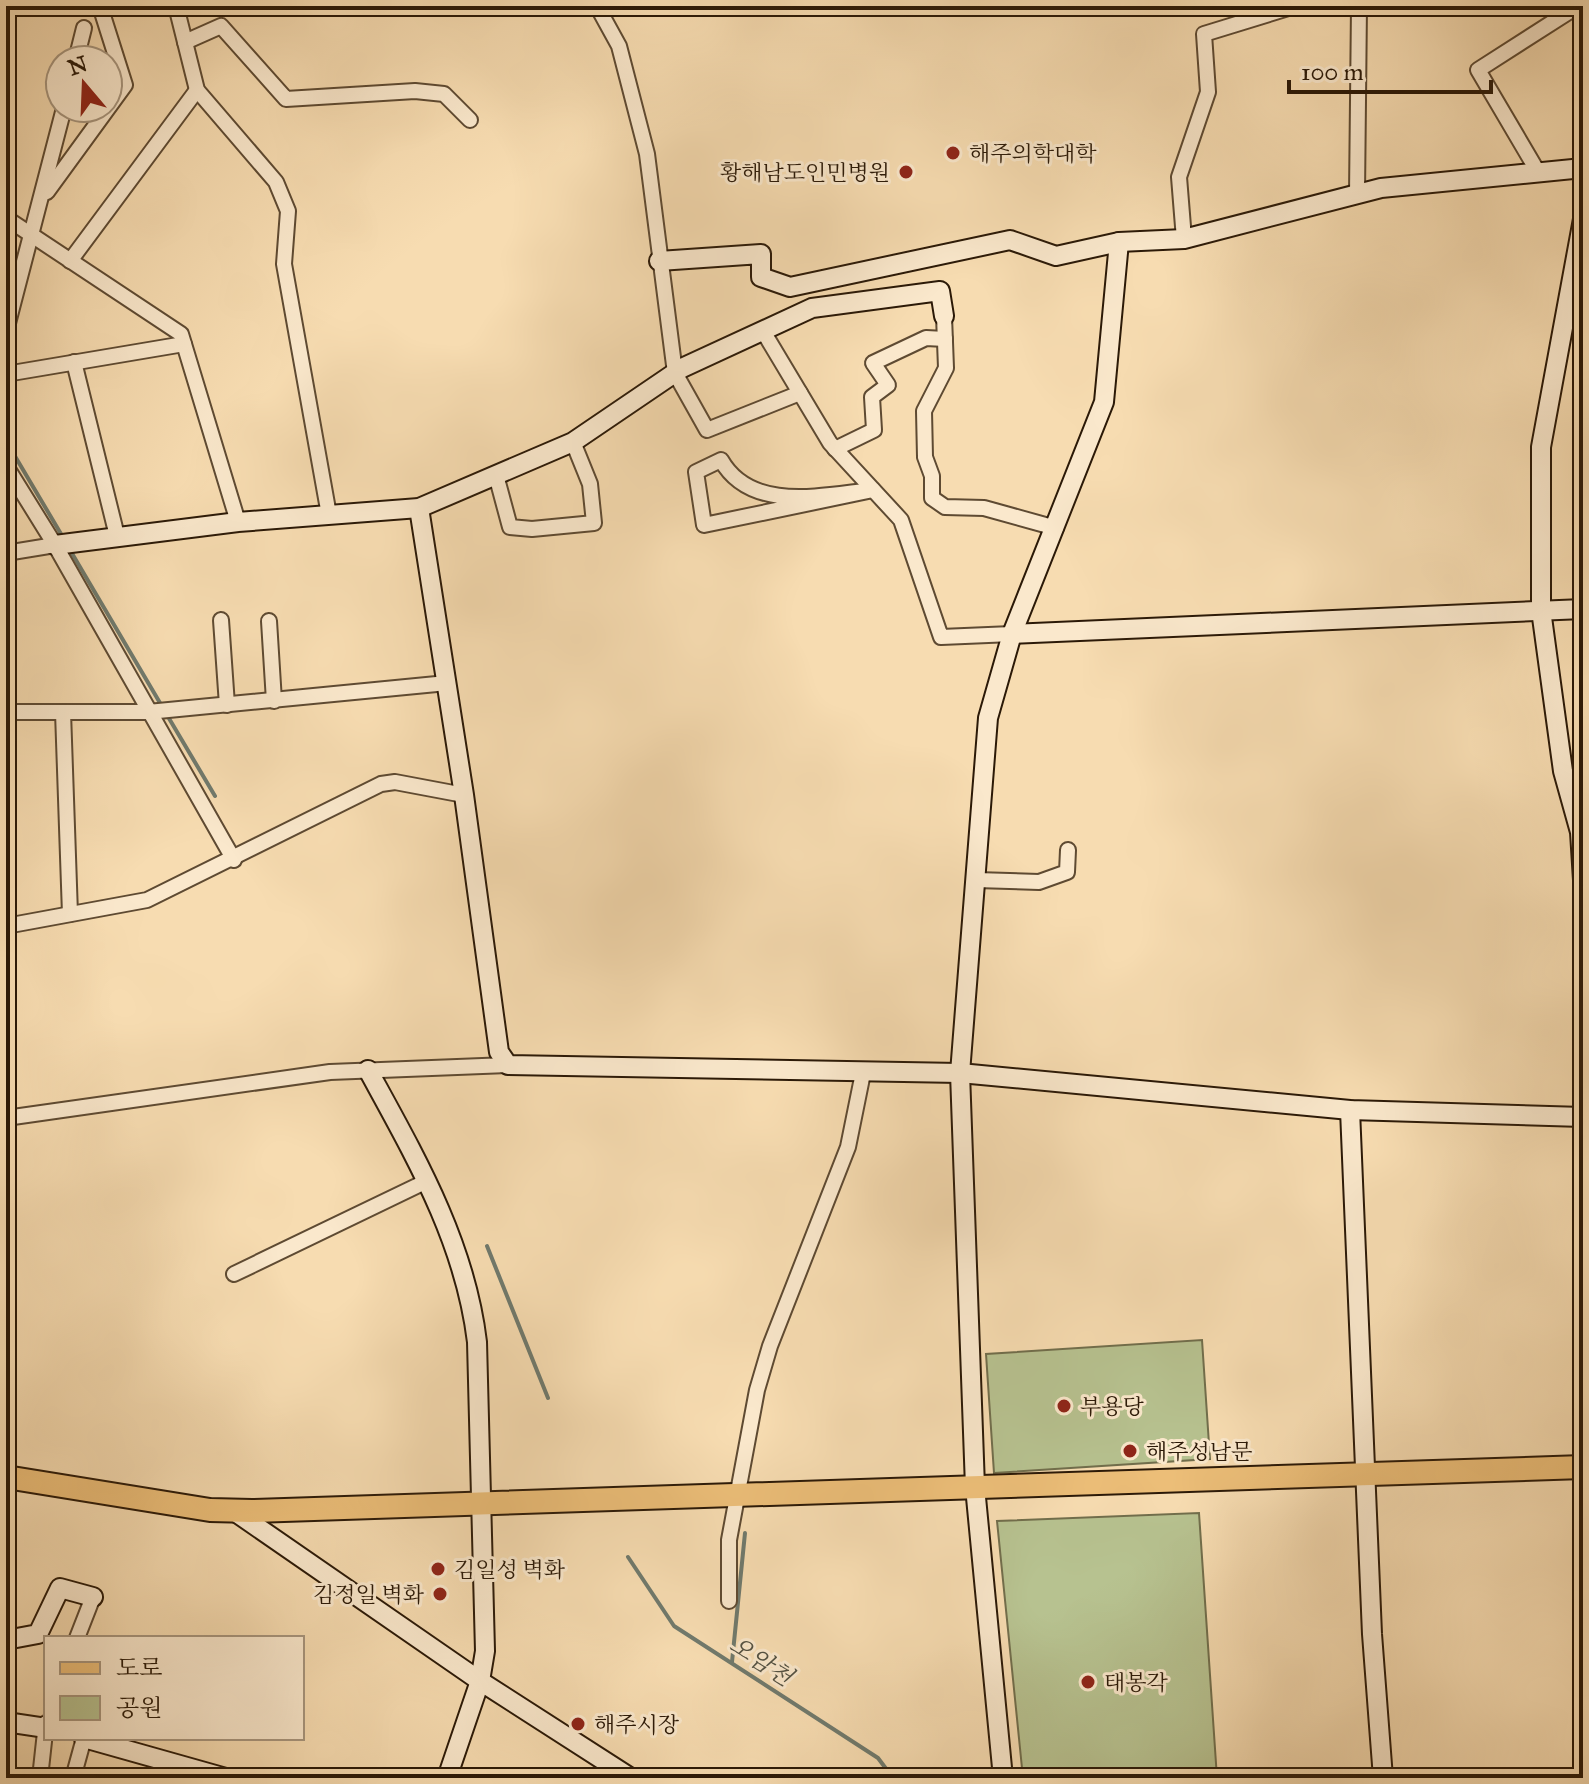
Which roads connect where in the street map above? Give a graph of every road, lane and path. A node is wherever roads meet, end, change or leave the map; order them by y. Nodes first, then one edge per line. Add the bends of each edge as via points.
1 (100, 6) edge
2 (176, 6) edge
3 (597, 6) edge
4 (1295, 6) edge
5 (1359, 6) edge
6 (1578, 6) edge
7 (84, 28) dead end
8 (185, 42) junction
9 (80, 44) edge
10 (197, 90) junction
11 (470, 120) dead end
12 (60, 124) edge
13 (1583, 168) edge
14 (1538, 172) junction
15 (1357, 194) junction
16 (41, 200) junction
17 (6, 218) edge
18 (1583, 219) edge
19 (32, 236) junction
20 (1184, 239) junction
21 (1119, 242) junction
22 (70, 261) junction
23 (659, 261) junction
24 (944, 316) joint
25 (6, 331) edge
26 (763, 331) junction
27 (945, 339) junction
28 (184, 344) junction
29 (74, 362) junction
30 (675, 373) junction
31 (6, 374) edge
32 (800, 393) junction
33 (573, 442) junction
34 (835, 449) junction
35 (6, 466) edge
36 (496, 475) junction
37 (873, 490) junction
38 (419, 508) junction
39 (329, 515) junction
40 (238, 522) junction
41 (1056, 528) junction
42 (117, 536) junction
43 (63, 544) junction
44 (6, 553) edge
45 (1583, 609) edge
46 (1541, 610) junction
47 (221, 620) dead end
48 (269, 621) dead end
49 (1012, 634) junction
50 (447, 683) junction
51 (274, 701) junction
52 (227, 705) junction
53 (6, 712) edge
54 (63, 712) junction
55 (148, 712) junction
56 (464, 795) junction
57 (1582, 832) edge
58 (1068, 850) dead end
59 (234, 860) junction
60 (976, 880) junction
61 (1583, 880) edge
62 (70, 914) junction
63 (6, 926) edge
64 (508, 1065) junction
65 (368, 1070) junction
66 (863, 1073) junction
67 (960, 1073) junction
68 (1350, 1110) junction
69 (1583, 1117) edge
70 (6, 1118) edge
71 (427, 1181) junction
72 (234, 1274) dead end
73 (1583, 1467) edge
74 (1367, 1475) junction
75 (6, 1477) edge
76 (975, 1487) junction
77 (738, 1494) junction
78 (482, 1501) junction
79 (234, 1511) junction
80 (93, 1597) joint
81 (729, 1601) dead end
82 (78, 1636) edge
83 (6, 1640) edge
84 (480, 1681) junction
85 (6, 1722) edge
86 (44, 1726) edge
87 (44, 1736) edge
88 (83, 1740) edge
89 (90, 1740) edge
90 (179, 1770) edge
91 (40, 1778) edge
92 (73, 1778) edge
93 (226, 1778) edge
94 (447, 1778) edge
95 (631, 1778) edge
96 (1003, 1778) edge
97 (1383, 1778) edge

1 - 16 street via 125,85
2 - 8 street
3 - 23 street via 619,46 647,154
4 - 20 street via 1204,34 1208,92 1179,177
5 - 15 street
6 - 14 street via 1478,70
7 - 9 street
8 - 10 street
8 - 11 street via 221,26 286,99 444,94
10 - 22 street
10 - 39 street via 276,182 288,211 284,264
12 - 16 street
13 - 14 street
14 - 15 street
15 - 20 street
16 - 19 street
17 - 19 street
18 - 46 street via 1541,447
19 - 22 street
19 - 25 street
20 - 21 street
21 - 23 street via 1056,256 1010,240 790,287 761,277 761,254
21 - 41 street via 1104,402
22 - 28 street via 181,334
23 - 30 street
24 - 26 street via 940,291 812,308
24 - 27 street
26 - 30 street
26 - 32 street
27 - 34 street via 926,338 873,363 888,385 872,397 874,430
27 - 41 street via 946,368 924,411 932,498 945,507 984,508
28 - 29 street
28 - 40 street
29 - 31 street
29 - 42 street
30 - 32 street via 707,430
30 - 33 street
32 - 34 street
33 - 36 street
33 - 36 street via 590,484 594,523 510,527
34 - 37 street
35 - 43 street
36 - 38 street
37 - 37 street via 785,498 748,488 721,460 696,472 704,525
37 - 49 street via 901,520 941,637
38 - 39 street
38 - 50 street
39 - 40 street
40 - 42 street
41 - 49 street
42 - 43 street
43 - 44 street
43 - 55 street
45 - 46 street
46 - 49 street
46 - 57 street via 1563,771
47 - 52 street
48 - 51 street
49 - 60 street via 988,718
50 - 51 street
50 - 56 street
51 - 52 street
52 - 55 street
53 - 54 street
54 - 55 street
54 - 62 street
55 - 59 street
56 - 59 street via 381,784
56 - 64 street via 499,1052
57 - 61 street
58 - 60 street via 1067,872 1039,882
59 - 62 street via 147,900
60 - 67 street
62 - 63 street
64 - 65 street
64 - 66 street
65 - 70 street via 225,1084
65 - 71 street
66 - 67 street
66 - 77 street via 848,1147 770,1346
67 - 68 street
67 - 76 street
68 - 69 street
68 - 74 street
71 - 72 street
71 - 78 street via 454,1240 473,1303
73 - 74 main road
74 - 76 main road
74 - 97 street
75 - 79 main road
76 - 77 main road
76 - 96 street
77 - 78 main road
77 - 81 street via 729,1540
78 - 79 main road
78 - 84 street via 485,1651
79 - 84 street
80 - 82 street
80 - 83 street via 60,1588 38,1634
84 - 94 street
84 - 95 street
85 - 86 street
87 - 91 street
88 - 92 street
89 - 90 street
90 - 93 street

